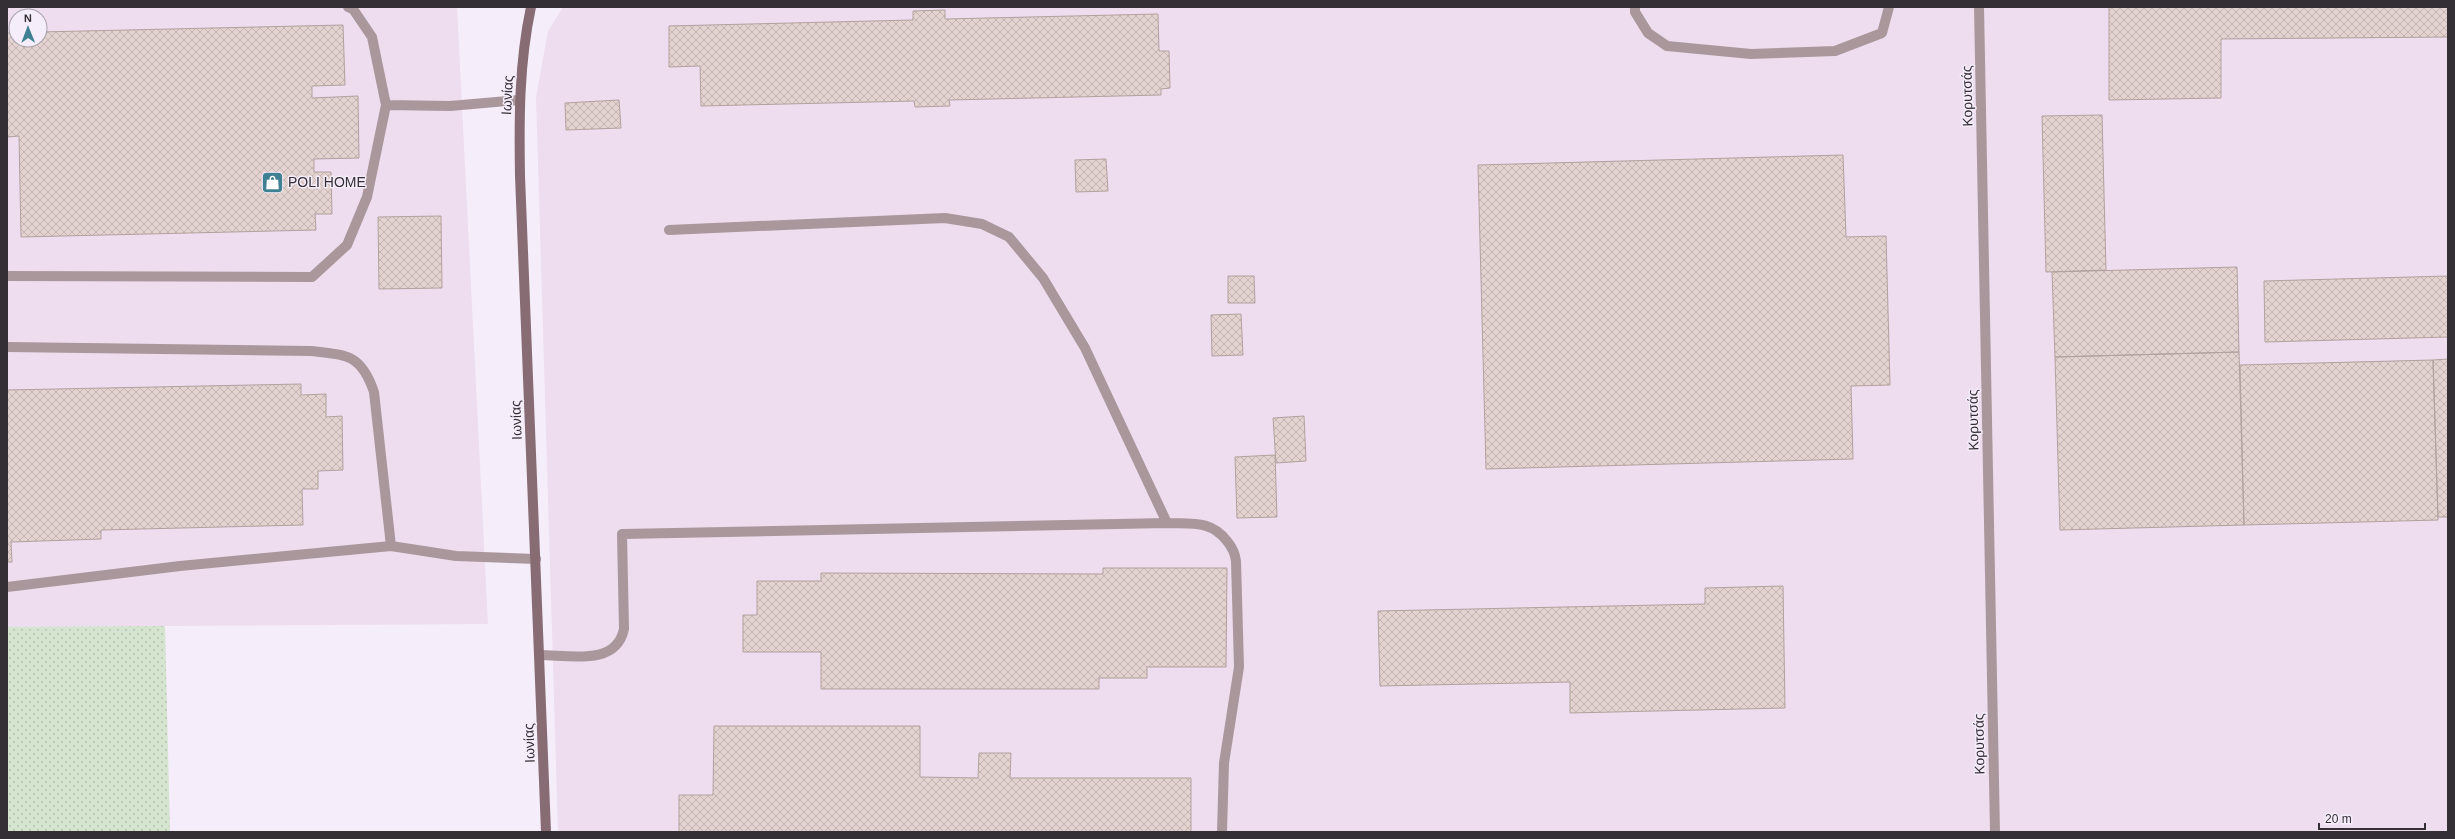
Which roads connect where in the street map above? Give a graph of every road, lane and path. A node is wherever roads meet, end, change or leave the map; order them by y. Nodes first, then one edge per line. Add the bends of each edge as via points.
1 (348, 7) edge
2 (531, 7) edge
3 (1635, 7) edge
4 (1889, 7) edge
5 (1979, 7) edge
6 (519, 100) junction
7 (386, 105) junction
8 (669, 230) dead end
9 (7, 276) edge
10 (7, 347) edge
11 (1167, 523) junction
12 (391, 546) junction
13 (536, 559) junction
14 (7, 587) edge
15 (539, 655) junction
16 (546, 832) edge
17 (1222, 832) edge
18 (1995, 832) edge

1 - 7 street via 354,9 372,37
2 - 6 street, Ιωνίας
3 - 4 street via 1635,12 1648,32 1667,46 1751,54 1835,51 1882,33
5 - 18 street, Κορυτσάς
6 - 7 street via 450,106
6 - 13 street, Ιωνίας
7 - 9 street via 367,197 347,245 312,277
8 - 11 street via 945,218 982,224 1009,237 1042,278 1084,348
10 - 12 street via 311,351 346,355 367,372 374,392
11 - 15 street via 622,534 622,639 608,654 598,656
11 - 17 street via 1210,526 1223,535 1236,556 1239,667 1224,763
12 - 13 street via 456,556
12 - 14 street via 180,566
13 - 15 street, Ιωνίας
15 - 16 street, Ιωνίας

